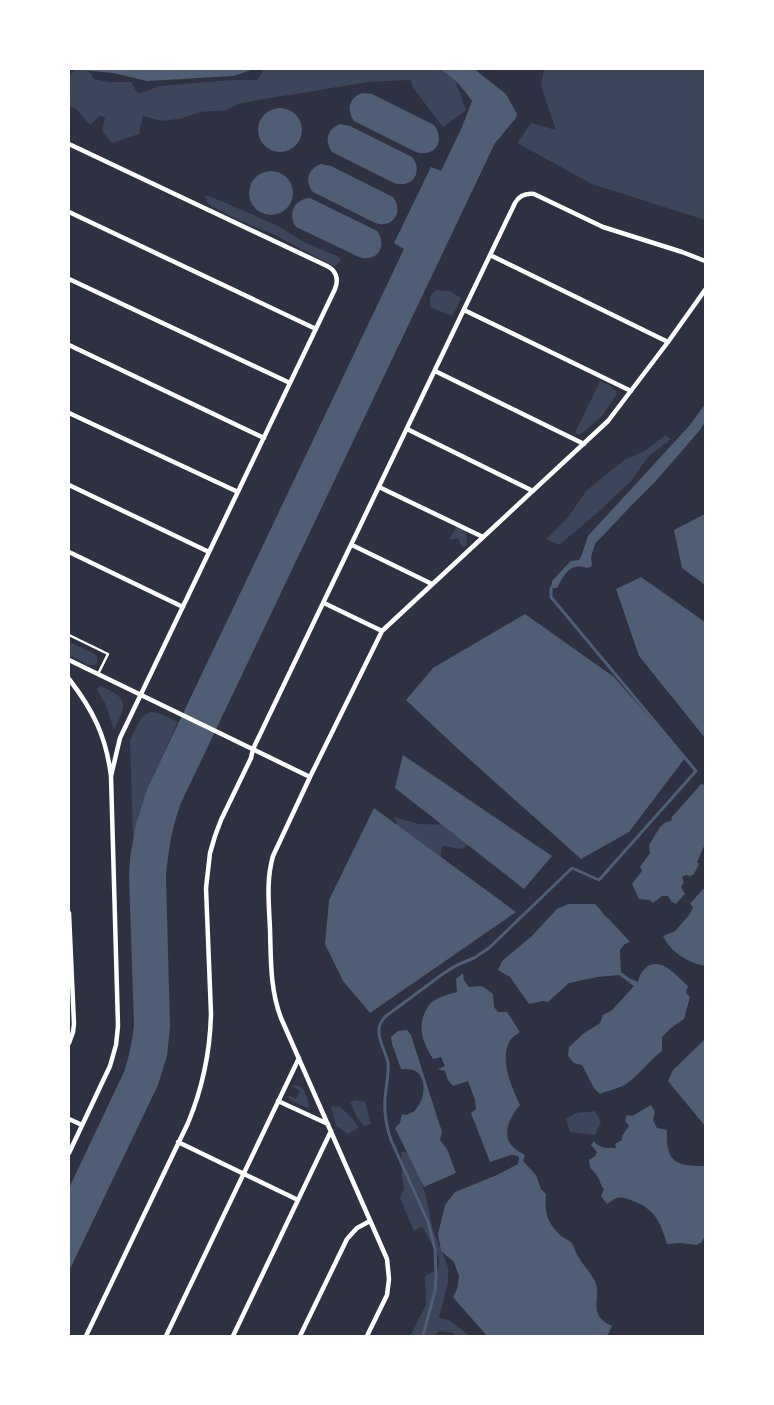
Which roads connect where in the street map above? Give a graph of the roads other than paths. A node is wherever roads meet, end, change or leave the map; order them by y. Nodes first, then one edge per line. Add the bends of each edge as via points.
1 (69, 144) edge
2 (69, 212) edge
3 (490, 255) junction
4 (705, 262) edge
5 (69, 279) edge
6 (705, 290) edge
7 (464, 310) junction
8 (316, 329) junction
9 (668, 342) junction
10 (69, 346) edge
11 (435, 371) junction
12 (290, 383) junction
13 (631, 391) junction
14 (69, 412) edge
15 (407, 429) junction
16 (264, 438) junction
17 (584, 444) junction
18 (69, 485) edge
19 (379, 487) junction
20 (533, 491) junction
21 (238, 492) junction
22 (483, 537) junction
23 (352, 545) junction
24 (69, 552) edge
25 (209, 552) junction
26 (432, 584) junction
27 (324, 603) junction
28 (183, 607) junction
29 (382, 631) junction
30 (69, 635) edge
31 (69, 660) edge
32 (98, 674) junction
33 (69, 679) edge
34 (141, 695) junction
35 (253, 749) junction
36 (111, 776) junction
37 (310, 777) junction
38 (69, 913) edge
39 (69, 1044) edge
40 (299, 1058) junction
41 (278, 1101) junction
42 (69, 1119) edge
43 (328, 1124) junction
44 (82, 1125) junction
45 (331, 1131) junction
46 (178, 1142) junction
47 (69, 1153) edge
48 (244, 1174) junction
49 (298, 1200) junction
50 (370, 1221) junction
51 (86, 1336) edge
52 (166, 1336) edge
53 (233, 1336) edge
54 (300, 1336) edge
55 (367, 1336) edge

1 - 8 street via 334,271 337,284
2 - 8 street
3 - 4 street via 517,199 534,194 603,228
3 - 7 street
3 - 9 street
5 - 12 street
6 - 9 street
7 - 11 street
7 - 13 street
8 - 12 street
9 - 13 street
10 - 16 street
11 - 15 street
11 - 17 street
12 - 16 street
13 - 17 street via 608,421
14 - 21 street
15 - 19 street
15 - 20 street
16 - 21 street
17 - 20 street
18 - 25 street
19 - 22 street
19 - 23 street
20 - 22 street
21 - 25 street
22 - 26 street
23 - 26 street
23 - 27 street
24 - 28 street
25 - 28 street
26 - 29 street
27 - 29 street
27 - 35 street
28 - 34 street
29 - 37 street
30 - 32 lane via 108,654
31 - 32 street
32 - 34 street
33 - 36 street via 97,721 107,748
34 - 35 street
34 - 36 street via 120,738
35 - 37 street
35 - 46 street via 210,853 206,888 211,1014 209,1051 201,1088
36 - 44 street via 118,1036 110,1066
37 - 40 street via 273,856 268,888 273,988
38 - 39 street via 74,1024
40 - 41 street
40 - 43 street
41 - 43 street
41 - 48 street
42 - 44 street
43 - 45 street
44 - 47 street
45 - 49 street
45 - 50 street
46 - 48 street
46 - 51 street
48 - 49 street
48 - 52 street
49 - 53 street
50 - 54 street via 347,1239
50 - 55 street via 386,1259 388,1280 387,1295

